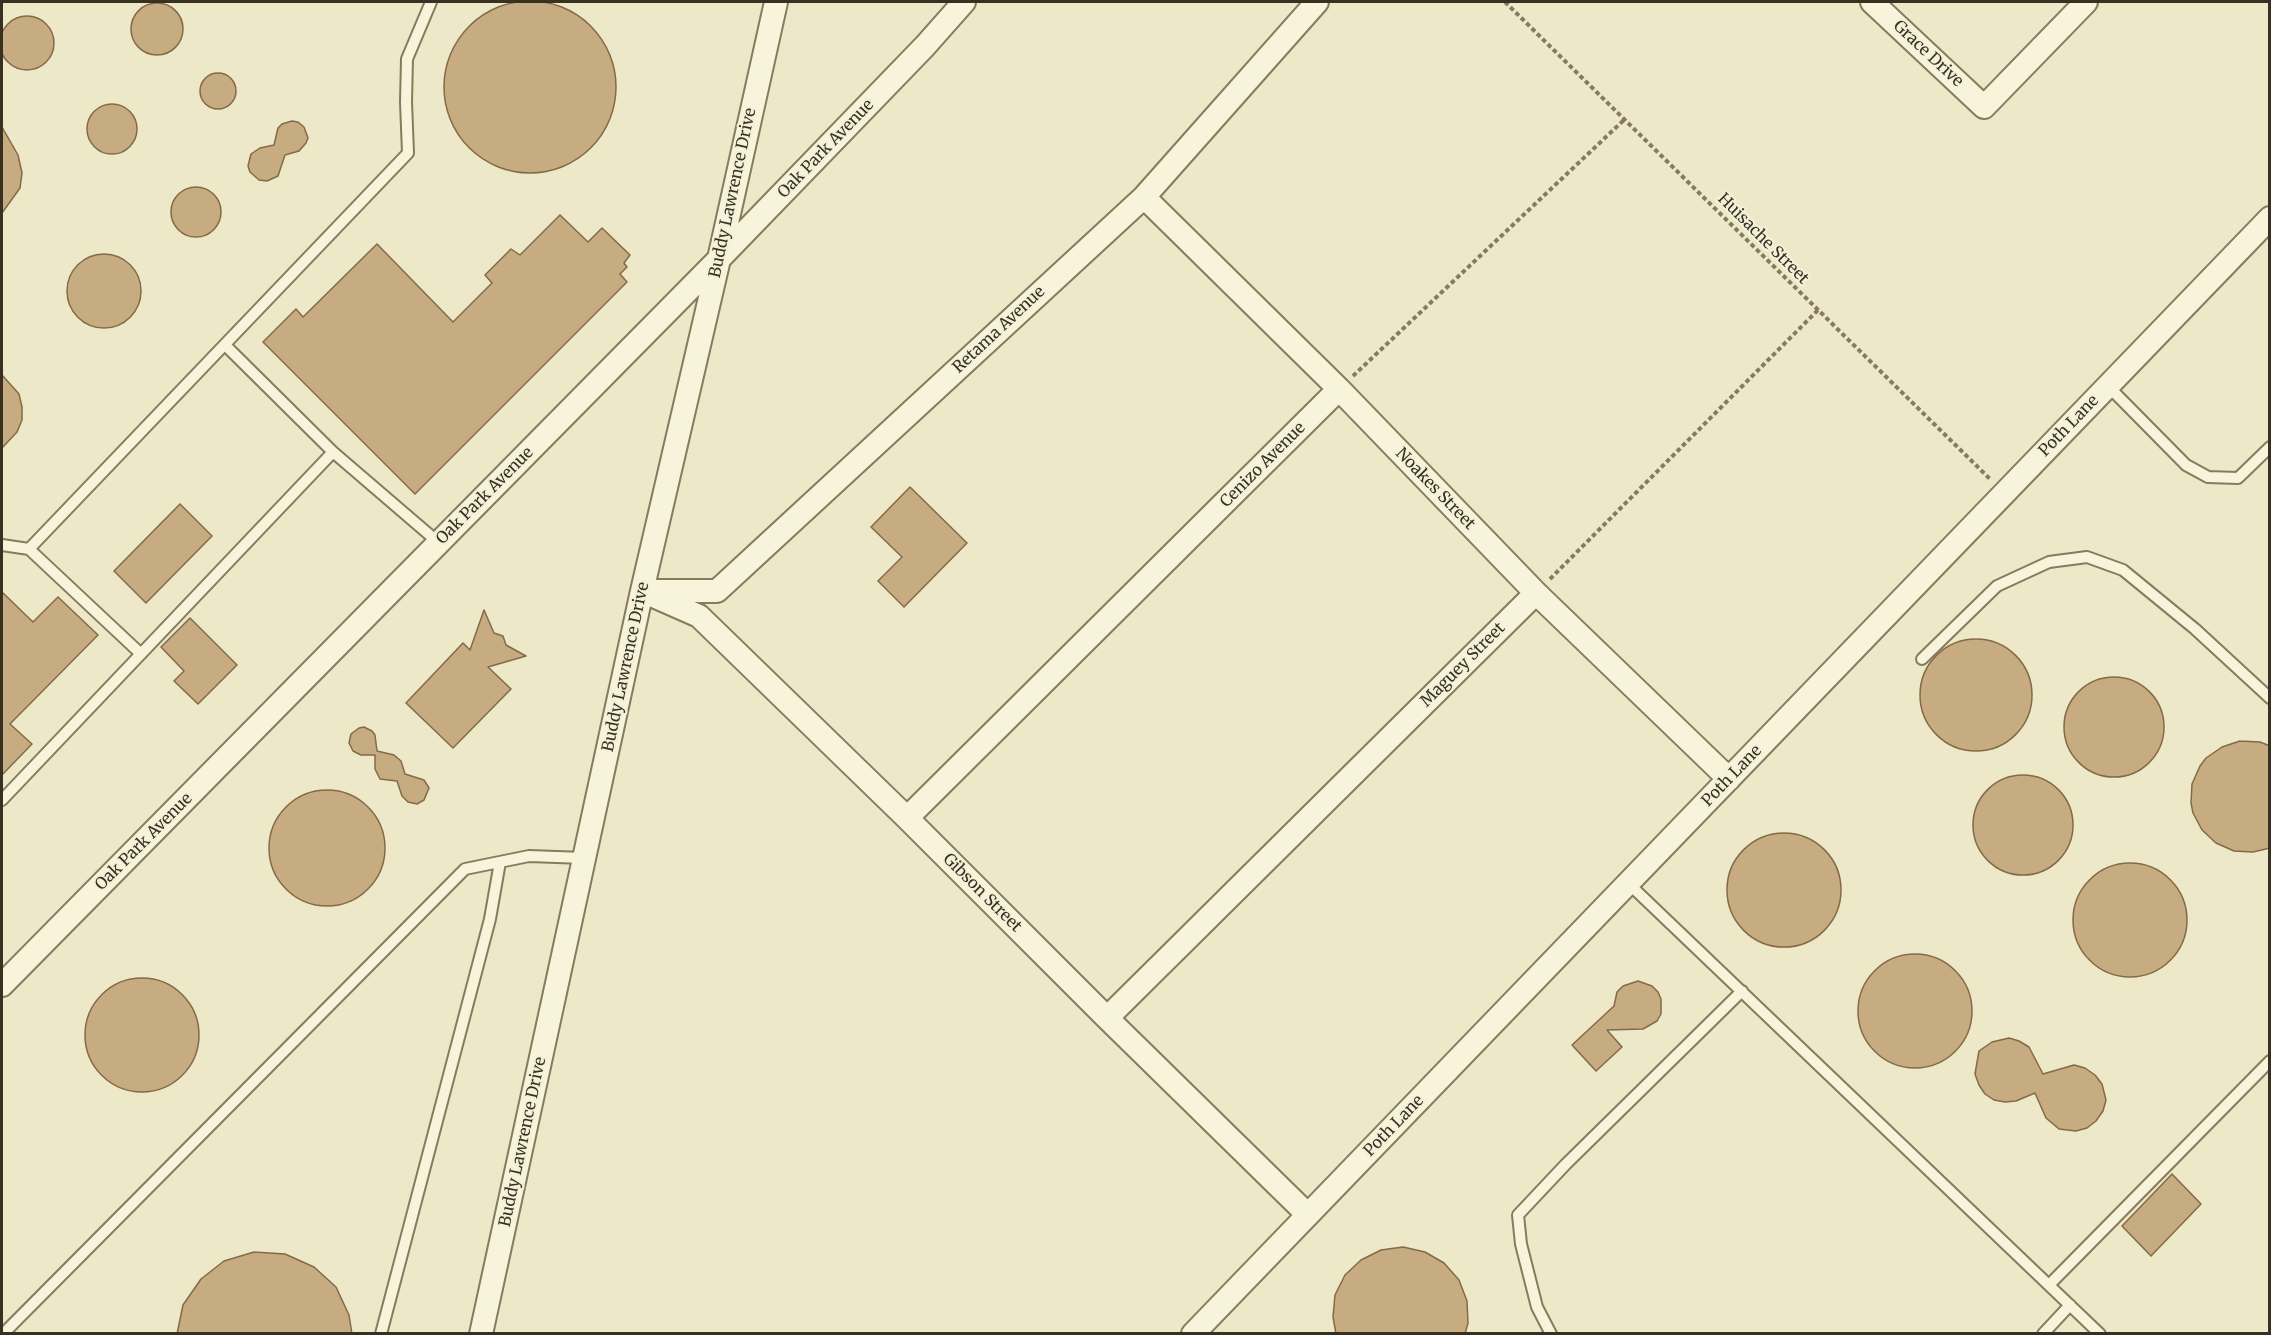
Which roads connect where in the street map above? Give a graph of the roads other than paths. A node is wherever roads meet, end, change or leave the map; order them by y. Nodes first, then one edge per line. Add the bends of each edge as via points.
1 (431, 2) edge
2 (776, 2) edge
3 (964, 2) edge
4 (1317, 2) edge
5 (1872, 2) edge
6 (2086, 2) edge
7 (1144, 197) junction
8 (2270, 218) edge
9 (719, 259) junction
10 (225, 345) junction
11 (2108, 386) junction
12 (1339, 389) junction
13 (2270, 447) edge
14 (333, 452) junction
15 (439, 543) junction
16 (2, 545) edge
17 (29, 549) junction
18 (642, 591) junction
19 (1536, 593) junction
20 (141, 654) junction
21 (1922, 659) dead end
22 (2270, 698) edge
23 (1729, 779) junction
24 (2, 800) edge
25 (908, 818) junction
26 (584, 858) junction
27 (500, 862) junction
28 (1628, 883) junction
29 (2, 985) edge
30 (1742, 992) junction
31 (1107, 1018) junction
32 (2270, 1061) edge
33 (1308, 1215) junction
34 (2049, 1285) junction
35 (2070, 1305) junction
36 (3, 1334) edge
37 (381, 1334) edge
38 (481, 1334) edge
39 (1193, 1334) edge
40 (1551, 1334) edge
41 (2043, 1334) edge
42 (2100, 1334) edge

1 - 10 lane via 407,59 408,153
2 - 9 street, Buddy Lawrence Drive
3 - 9 street, Oak Park Avenue
4 - 7 street, Retama Avenue
5 - 6 street, Grace Drive via 1984,107
7 - 12 street, Noakes Street
7 - 18 street, Retama Avenue via 717,591
8 - 11 street, Poth Lane
9 - 15 street, Oak Park Avenue
9 - 18 street, Buddy Lawrence Drive
10 - 14 lane
10 - 17 lane
11 - 13 lane via 2186,465 2208,477 2238,478
11 - 23 street, Poth Lane
12 - 19 street, Noakes Street
12 - 25 street, Cenizo Avenue
14 - 15 lane
14 - 20 lane
15 - 29 street, Oak Park Avenue
16 - 17 lane
17 - 20 lane
18 - 25 street, Gibson Street via 699,616
18 - 26 street, Buddy Lawrence Drive
19 - 23 street, Noakes Street
19 - 31 street, Maguey Street
20 - 24 lane
21 - 22 lane via 1997,586 2049,562 2087,557 2123,570
23 - 28 street, Poth Lane
25 - 31 street, Gibson Street
26 - 27 lane via 529,856
26 - 38 street, Buddy Lawrence Drive
27 - 36 lane via 465,869
27 - 37 lane via 490,919
28 - 30 lane
28 - 33 street, Poth Lane
30 - 34 lane
30 - 40 lane via 1518,1215 1537,1307
31 - 33 street, Gibson Street
32 - 34 lane
33 - 39 street, Poth Lane
34 - 35 lane
35 - 41 lane
35 - 42 lane

